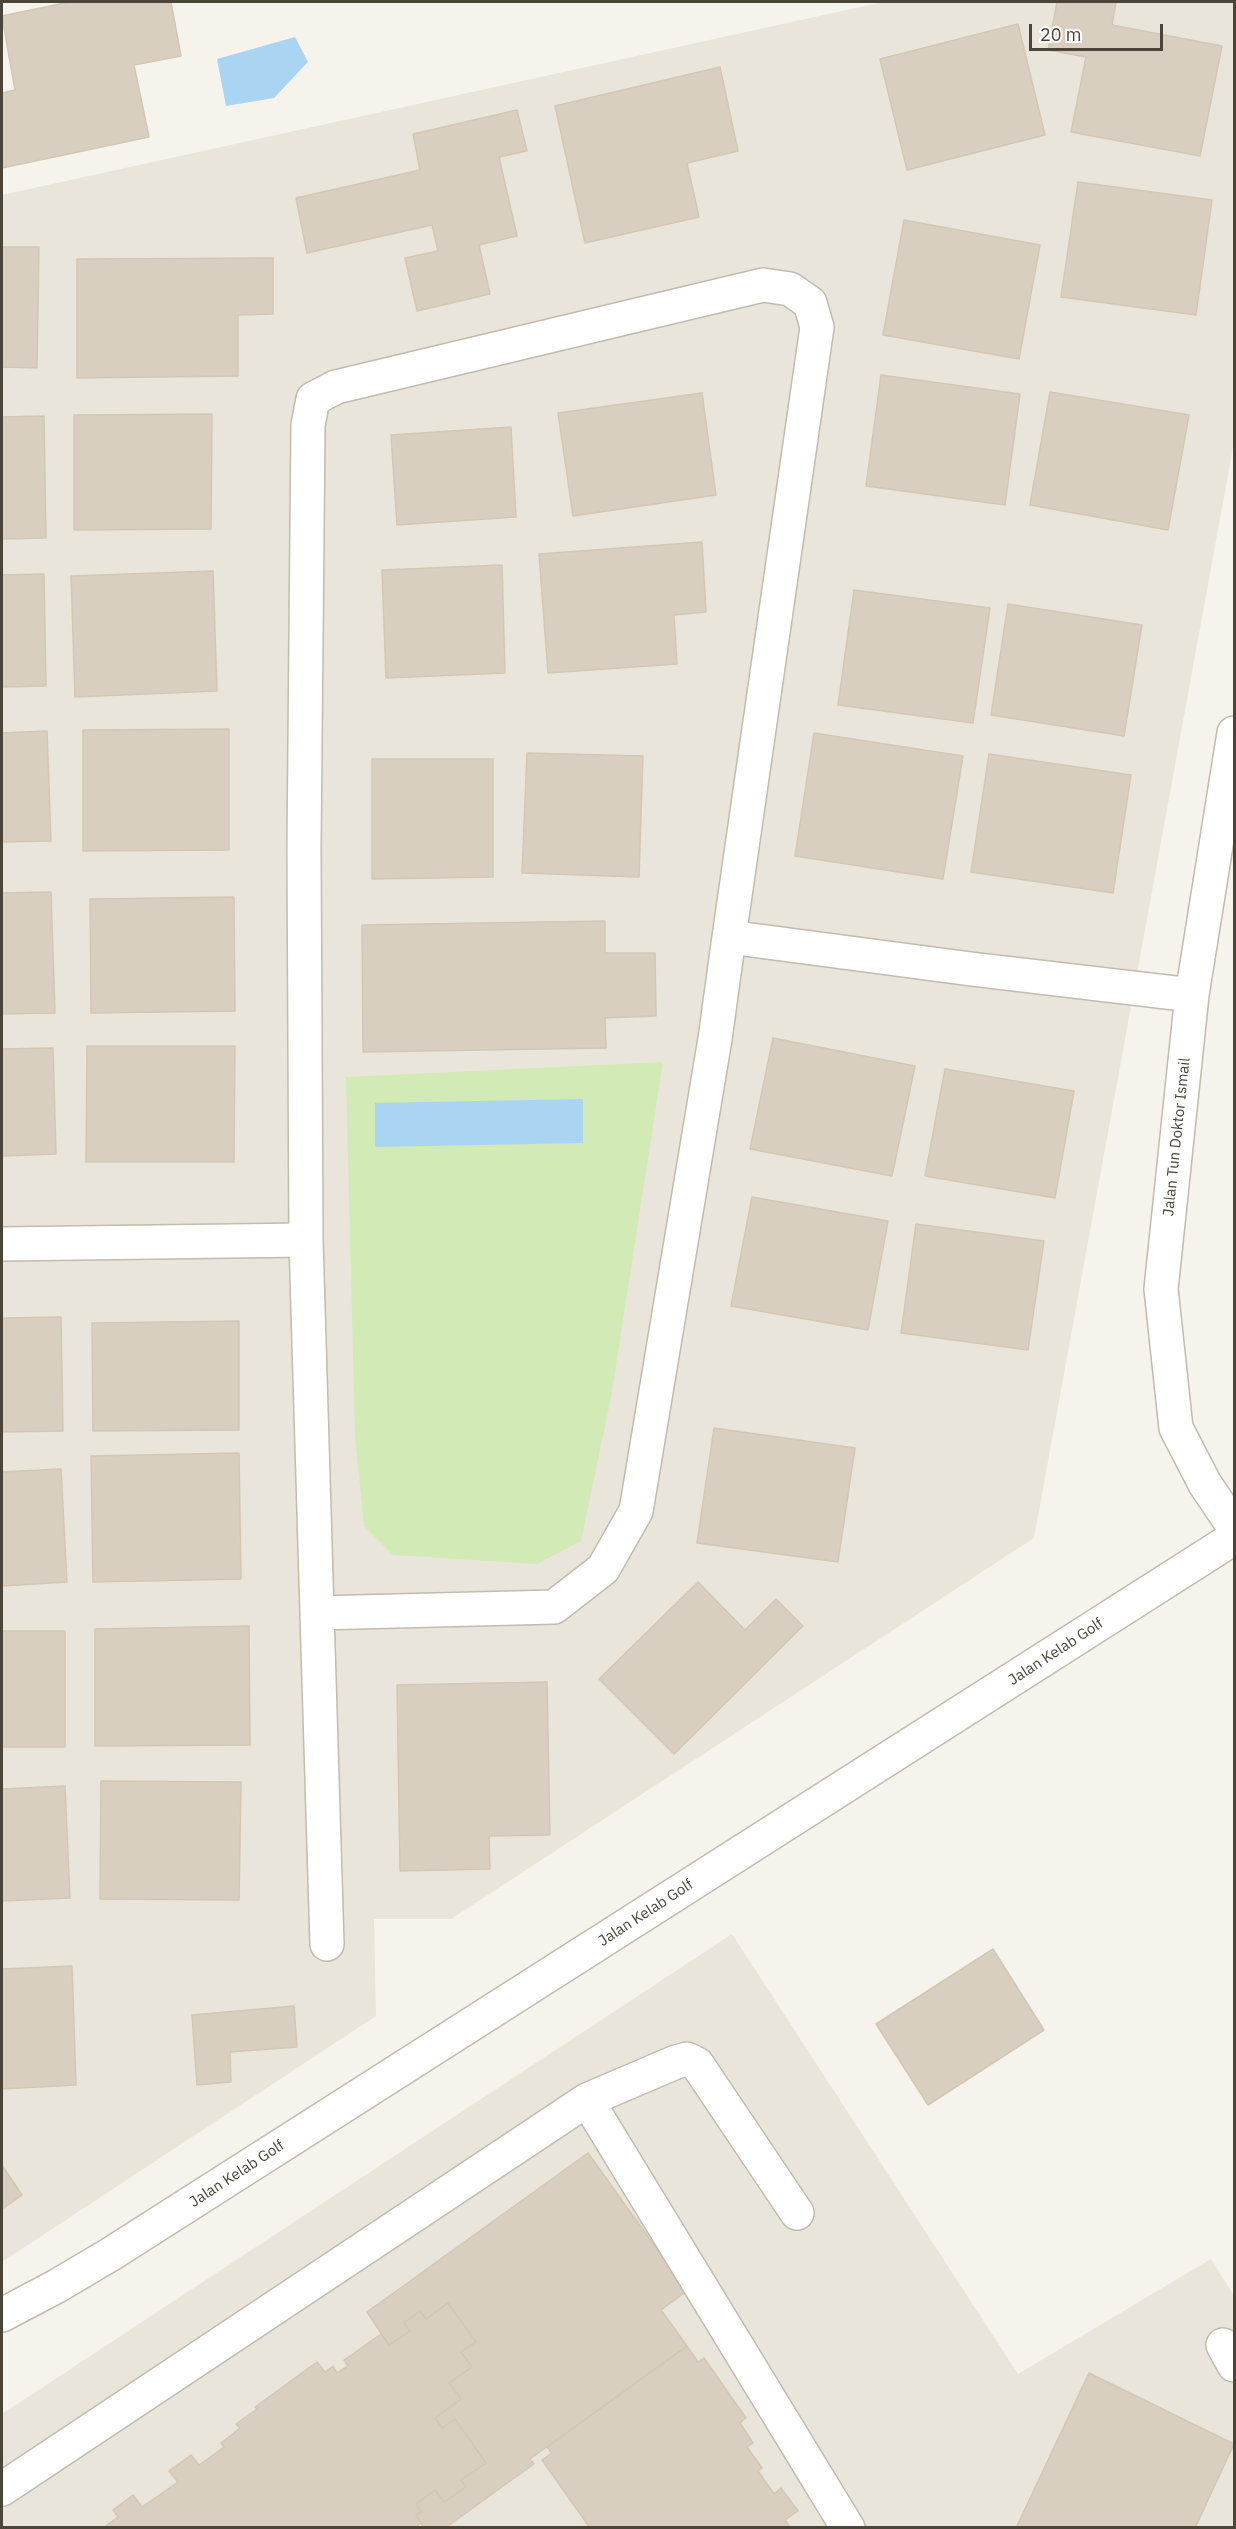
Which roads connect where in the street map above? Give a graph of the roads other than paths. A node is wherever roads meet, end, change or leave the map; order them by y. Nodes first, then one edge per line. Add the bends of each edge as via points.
1 (1234, 733) edge
2 (729, 937) junction
3 (1192, 995) junction
4 (306, 1240) junction
5 (2, 1244) edge
6 (1234, 1527) edge
7 (1234, 1538) edge
8 (317, 1613) junction
9 (327, 1944) dead end
10 (587, 2100) junction
11 (797, 2213) dead end
12 (57, 2286) junction
13 (2, 2315) edge
14 (2, 2334) edge
15 (2, 2489) edge
16 (849, 2528) edge

1 - 3 street, Jalan Tun Doktor Ismail
2 - 3 street
2 - 4 street via 818,327 810,303 790,289 763,285 336,387 313,399 308,424 304,813
2 - 8 street via 636,1511 603,1569 554,1607
3 - 6 street, Jalan Tun Doktor Ismail via 1161,1289 1176,1428 1205,1484
4 - 5 street
4 - 8 street
7 - 12 street, Jalan Kelab Golf
8 - 9 street
10 - 11 street via 676,2062 687,2059 697,2064
10 - 15 street
10 - 16 street
12 - 13 street, Jalan Kelab Golf
12 - 14 street, Jalan Kelab Golf

